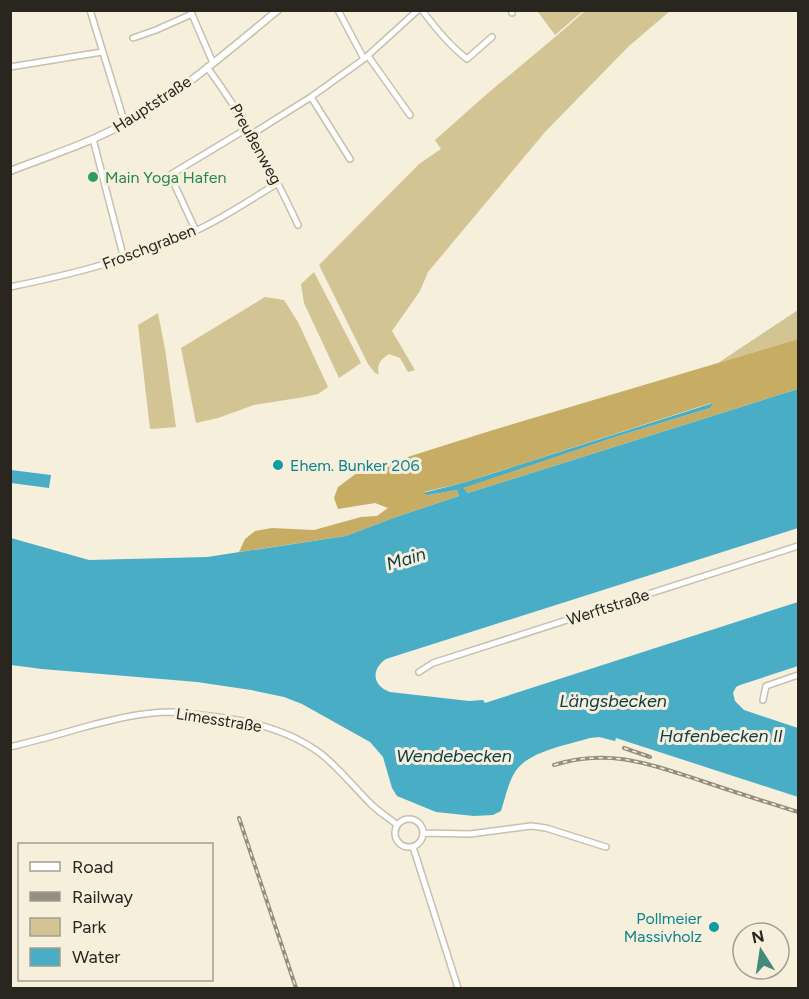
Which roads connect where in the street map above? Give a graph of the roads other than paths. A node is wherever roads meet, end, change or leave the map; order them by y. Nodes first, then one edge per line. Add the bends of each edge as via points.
1 (90, 10) edge
2 (278, 10) edge
3 (338, 10) edge
4 (418, 10) edge
5 (422, 10) edge
6 (191, 12) edge
7 (492, 37) dead end
8 (133, 38) dead end
9 (102, 52) junction
10 (366, 57) junction
11 (210, 65) junction
12 (10, 67) edge
13 (311, 97) junction
14 (410, 115) dead end
15 (125, 124) junction
16 (250, 131) junction
17 (93, 139) junction
18 (350, 159) dead end
19 (10, 171) edge
20 (278, 183) junction
21 (298, 225) dead end
22 (196, 231) junction
23 (124, 259) junction
24 (10, 288) edge
25 (798, 546) edge
26 (419, 672) dead end
27 (798, 675) edge
28 (762, 700) dead end
29 (10, 747) edge
30 (397, 825) junction
31 (423, 833) junction
32 (413, 847) junction
33 (606, 847) dead end
34 (458, 988) edge

1 - 9 street
2 - 11 street, Hauptstraße
3 - 10 street
4 - 10 street
5 - 7 street via 467,59
6 - 8 street
6 - 11 street, Preußenweg
9 - 12 street
9 - 15 street
10 - 13 street
10 - 14 street
11 - 15 street, Hauptstraße
11 - 16 street, Preußenweg
13 - 16 street
13 - 18 street
15 - 17 street, Hauptstraße
16 - 20 street, Preußenweg
16 - 22 street via 170,175
17 - 19 street, Hauptstraße
17 - 23 street
20 - 21 street, Preußenweg
20 - 22 street, Froschgraben
22 - 23 street, Froschgraben
23 - 24 street, Froschgraben
25 - 26 street, Werftstraße via 433,663
27 - 28 street via 766,686
29 - 30 street, Limesstraße via 150,714 188,713 252,723 280,731 320,753
30 - 31 street via 413,819 421,825
30 - 32 street via 398,841
31 - 32 street via 421,841
31 - 33 street via 470,834 531,826
32 - 34 street

